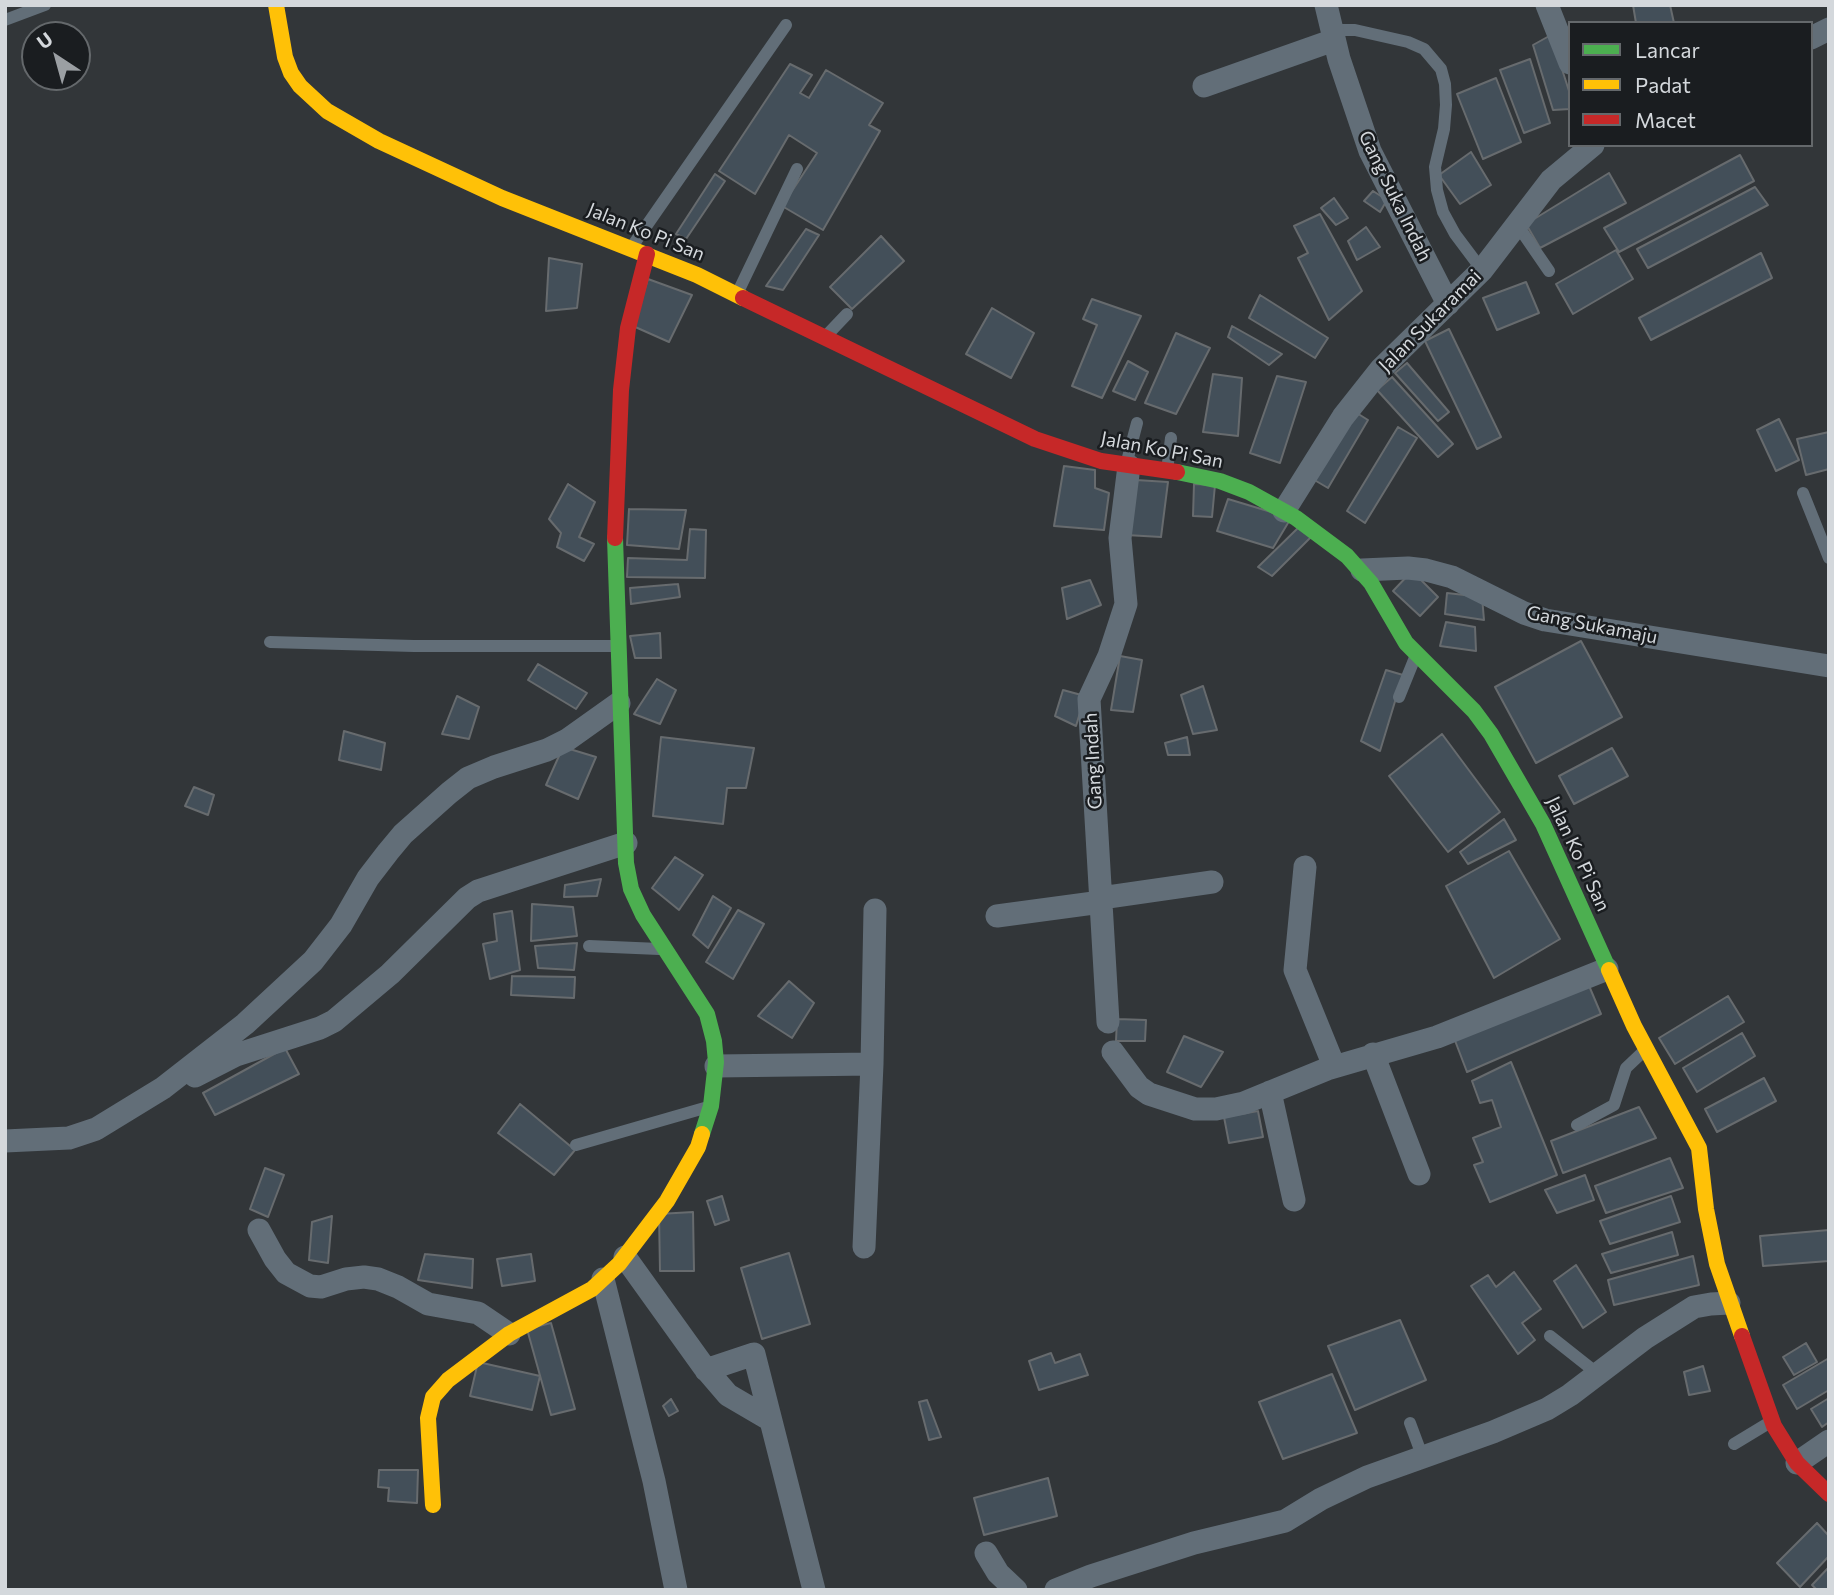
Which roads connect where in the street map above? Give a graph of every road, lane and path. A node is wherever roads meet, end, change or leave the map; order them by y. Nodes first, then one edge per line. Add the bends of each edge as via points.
1 (45, 5) edge
2 (276, 5) edge
3 (1326, 5) edge
4 (1547, 5) edge
5 (5, 20) edge
6 (786, 24) dead end
7 (1829, 29) edge
8 (1333, 35) junction
9 (1813, 37) edge
10 (1568, 57) edge
11 (1204, 86) dead end
12 (1591, 147) edge
13 (797, 169) dead end
14 (1516, 223) junction
15 (631, 248) junction
16 (647, 254) junction
17 (1482, 270) junction
18 (1549, 271) dead end
19 (736, 295) junction
20 (1448, 304) junction
21 (847, 314) dead end
22 (825, 338) junction
23 (1137, 423) dead end
24 (1171, 438) dead end
25 (1127, 465) junction
26 (1167, 471) junction
27 (1802, 493) dead end
28 (1284, 511) junction
29 (1829, 558) edge
30 (1362, 570) junction
31 (270, 642) dead end
32 (617, 646) junction
33 (1416, 654) junction
34 (1829, 666) edge
35 (1399, 697) dead end
36 (619, 704) junction
37 (626, 843) junction
38 (1306, 867) dead end
39 (1212, 882) dead end
40 (1101, 900) junction
41 (875, 910) dead end
42 (997, 916) dead end
43 (589, 946) dead end
44 (663, 949) junction
45 (1607, 969) junction
46 (1108, 1022) dead end
47 (1645, 1049) junction
48 (1113, 1052) dead end
49 (1373, 1054) junction
50 (872, 1064) junction
51 (716, 1066) junction
52 (1334, 1066) junction
53 (1269, 1092) junction
54 (711, 1106) junction
55 (109, 1121) junction
56 (1577, 1125) dead end
57 (5, 1141) edge
58 (576, 1145) dead end
59 (1419, 1174) dead end
60 (1294, 1200) dead end
61 (259, 1230) dead end
62 (864, 1247) dead end
63 (625, 1257) junction
64 (603, 1279) junction
65 (1729, 1303) junction
66 (509, 1334) junction
67 (1550, 1336) dead end
68 (706, 1370) junction
69 (1598, 1374) junction
70 (769, 1419) junction
71 (1772, 1421) junction
72 (1410, 1423) dead end
73 (1829, 1441) edge
74 (1734, 1444) dead end
75 (1423, 1458) junction
76 (1797, 1463) junction
77 (1829, 1494) edge
78 (433, 1505) dead end
79 (986, 1553) dead end
80 (676, 1590) edge
81 (814, 1590) edge
82 (1016, 1590) edge
83 (1056, 1590) edge

1 - 5 lane
2 - 15 street, Jalan Ko Pi San via 291,73 327,111 379,141 502,198
3 - 8 street, Gang Suka Indah
4 - 10 street
6 - 15 lane
7 - 9 street
8 - 11 street
8 - 17 lane via 1355,30 1408,42 1424,49 1441,69 1446,104 1435,167 1437,190 1454,234
8 - 20 street, Gang Suka Indah via 1370,151
12 - 14 street, Jalan Sukaramai via 1551,180
13 - 19 lane
14 - 17 street, Jalan Sukaramai
14 - 18 lane
15 - 16 street, Jalan Ko Pi San
16 - 19 street, Jalan Ko Pi San
16 - 32 street via 628,328 621,390 614,517
17 - 20 street, Jalan Sukaramai
19 - 22 street, Jalan Ko Pi San
20 - 28 street, Jalan Sukaramai via 1364,389
21 - 22 lane
22 - 25 street, Jalan Ko Pi San via 1035,439 1079,456
23 - 25 lane
24 - 26 lane
25 - 26 street, Jalan Ko Pi San
25 - 40 street, Gang Indah via 1120,538 1126,604 1089,699
26 - 28 street, Jalan Ko Pi San via 1220,481
27 - 29 lane
28 - 30 street, Jalan Ko Pi San
30 - 33 street, Jalan Ko Pi San
30 - 34 street, Gang Sukamaju via 1426,570 1545,620
31 - 32 lane
32 - 36 street
33 - 35 lane
33 - 45 street, Jalan Ko Pi San via 1474,711 1516,774 1560,860
36 - 37 street
36 - 55 street via 567,740 494,766 449,793 387,852 313,961 163,1088
37 - 44 street via 631,889
37 - 55 street via 478,891 334,1021 236,1055
38 - 52 street via 1295,970
39 - 40 street
40 - 42 street
40 - 46 street, Gang Indah
41 - 50 street
43 - 44 lane
44 - 51 street via 707,1014
45 - 47 street, Jalan Ko Pi San
45 - 49 street via 1437,1037
47 - 56 lane via 1626,1068 1614,1105
47 - 65 street, Jalan Ko Pi San via 1699,1147 1706,1209
48 - 53 street via 1149,1094 1195,1109 1224,1108
49 - 52 street
49 - 59 street
50 - 51 street
50 - 62 street
51 - 54 street
52 - 53 street
53 - 60 street
54 - 58 lane
54 - 63 street via 698,1147 667,1201
55 - 57 street via 69,1138
61 - 66 street via 286,1273 310,1286 378,1279 428,1304 478,1313
63 - 64 street
63 - 68 street
64 - 66 street via 570,1303
64 - 80 street
65 - 69 street via 1694,1307
65 - 71 street, Jalan Ko Pi San
66 - 78 street via 448,1380 433,1397 428,1418
67 - 69 lane
68 - 70 street via 728,1395
68 - 70 street via 754,1354
69 - 75 street via 1547,1409
70 - 81 street
71 - 74 lane
71 - 76 street, Jalan Ko Pi San
72 - 75 lane
73 - 76 street
75 - 83 street via 1342,1489 1285,1521 1194,1543
76 - 77 street, Jalan Ko Pi San
79 - 82 street

